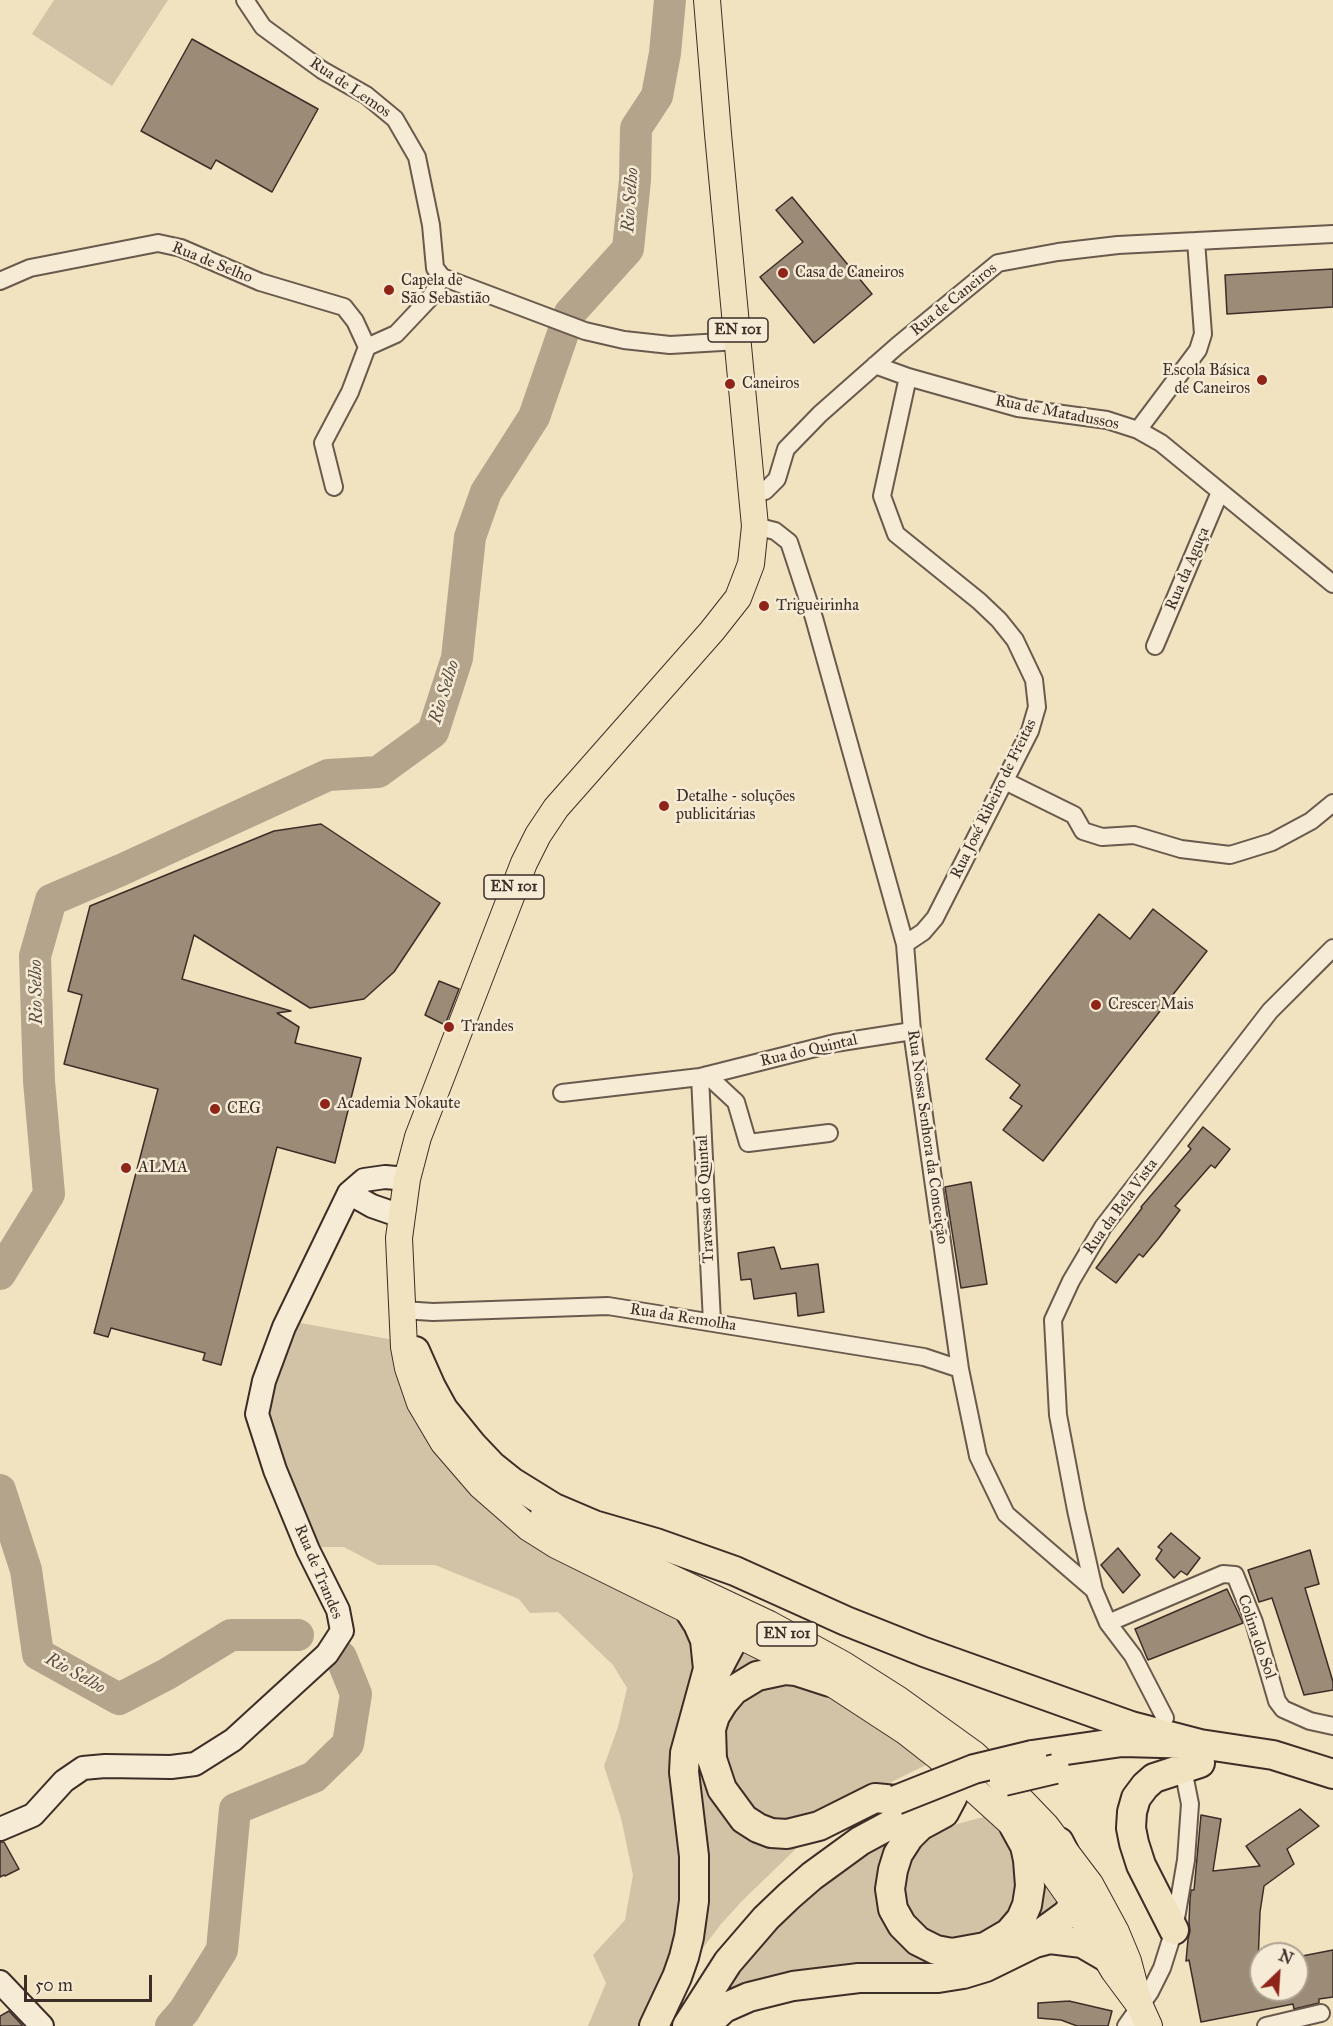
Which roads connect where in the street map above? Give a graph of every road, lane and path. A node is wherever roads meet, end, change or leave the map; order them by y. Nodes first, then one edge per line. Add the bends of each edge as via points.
1 (244, 0) edge
2 (707, 0) edge
3 (1333, 234) edge
4 (1196, 241) junction
5 (438, 273) junction
6 (0, 281) edge
7 (739, 341) junction
8 (367, 347) junction
9 (875, 365) junction
10 (908, 377) junction
11 (1138, 430) junction
12 (334, 487) dead end
13 (1220, 492) junction
14 (752, 493) junction
15 (755, 526) junction
16 (1333, 584) edge
17 (1155, 646) dead end
18 (1005, 781) junction
19 (1333, 803) edge
20 (905, 944) junction
21 (1333, 948) edge
22 (912, 1031) junction
23 (703, 1076) junction
24 (562, 1093) dead end
25 (829, 1133) dead end
26 (407, 1179) junction
27 (349, 1193) junction
28 (401, 1216) junction
29 (402, 1310) junction
30 (712, 1322) junction
31 (415, 1351) junction
32 (960, 1369) junction
33 (1094, 1590) junction
34 (689, 1610) junction
35 (1108, 1623) junction
36 (738, 1635) junction
37 (797, 1640) junction
38 (830, 1682) junction
39 (698, 1712) junction
40 (1165, 1718) dead end
41 (1333, 1726) edge
42 (1044, 1762) junction
43 (1195, 1762) junction
44 (1333, 1774) edge
45 (1333, 1793) edge
46 (953, 1796) junction
47 (903, 1807) junction
48 (1014, 1826) junction
49 (0, 1829) edge
50 (1059, 1842) junction
51 (1075, 1904) junction
52 (1174, 1930) junction
53 (1013, 1954) junction
54 (1106, 1957) junction
55 (0, 1982) edge
56 (1321, 2013) dead end
57 (1138, 2019) edge
58 (42, 2026) edge
59 (654, 2026) edge
60 (666, 2026) edge
61 (687, 2026) edge
62 (705, 2026) edge
63 (1266, 2026) edge

1 - 5 street, Rua de Lemos via 263,27 322,70 366,95 395,119 417,157
2 - 7 main road, EN 101
3 - 4 street, Rua de Caneiros
4 - 9 street, Rua de Caneiros via 1118,245 998,263
4 - 11 street via 1203,334 1198,350
5 - 7 street via 585,331 624,340 669,345
5 - 8 street via 430,298 396,334
6 - 8 street, Rua de Selho via 30,268 158,243 182,248 260,282 344,307
7 - 14 main road, EN 101
8 - 12 street via 350,392 323,443
9 - 10 street, Rua de Matadussos
9 - 14 street, Rua de Caneiros via 786,449 777,479 765,491
10 - 11 street, Rua de Matadussos via 1018,408 1107,420
10 - 18 street, Rua José Ribeiro de Freitas via 882,496 896,534 999,620 1015,640 1034,680 1037,708
11 - 13 street, Rua de Matadussos via 1161,443
13 - 16 street, Rua de Matadussos
13 - 17 street, Rua da Aguça
14 - 15 main road, EN 101
15 - 20 street, Rua Nossa Senhora da Conceição via 775,531 789,542
15 - 26 main road, EN 101 via 751,564 738,598 556,808 538,835 418,1137
18 - 19 street via 1074,815 1083,831 1102,837 1134,835 1181,849 1230,855 1272,842 1311,821
18 - 20 street, Rua José Ribeiro de Freitas via 935,918
20 - 22 street, Rua Nossa Senhora da Conceição
21 - 33 street, Rua da Bela Vista via 1270,1011 1103,1227 1053,1320 1058,1415
22 - 23 street, Rua do Quintal via 835,1043
22 - 32 street, Rua Nossa Senhora da Conceição
23 - 24 street, Rua do Quintal
23 - 25 street via 736,1102 748,1143
23 - 30 street, Travessa do Quintal
26 - 27 street via 364,1180
26 - 28 main road, EN 101
27 - 28 street
27 - 49 street, Rua de Trandes via 284,1327 264,1381 257,1414 275,1470 338,1610 342,1630 327,1654 233,1740 195,1764 83,1768 64,1781 33,1815
28 - 29 main road, EN 101
29 - 30 street, Rua da Remolha via 608,1306
29 - 31 main road, EN 101
29 - 34 main road, EN 101 via 408,1368 420,1403 443,1442 481,1486 529,1528 556,1545
30 - 32 street, Rua da Remolha via 924,1357
31 - 37 main road, EN 101 via 440,1418 478,1466 502,1488 552,1521
31 - 43 highway via 443,1409 473,1446 512,1482 554,1508 735,1571 924,1653 1131,1726
32 - 33 street, Rua Nossa Senhora da Conceição via 978,1456 1006,1514
33 - 35 street, Rua Nossa Senhora da Conceição
34 - 36 main road, EN 101
34 - 39 highway via 705,1640 708,1658
35 - 40 street, Rua Nossa Senhora da Conceição via 1133,1656
35 - 41 street, Colina do Sol via 1223,1574 1235,1575 1283,1709
36 - 37 highway via 755,1628
36 - 38 main road, EN 101
36 - 39 highway via 715,1671
37 - 50 main road, EN 101 via 868,1680 974,1754 1020,1797
38 - 47 highway via 785,1670 757,1676 734,1690 723,1702 711,1729 711,1759 722,1789 744,1819 771,1833 787,1834 819,1826 875,1798
38 - 48 main road, EN 101 via 937,1756
39 - 59 highway via 685,1754 684,1772 693,1856 692,1918 677,1977
42 - 43 highway via 1122,1742
42 - 46 highway, bridge
42 - 47 highway, bridge via 974,1768
43 - 44 highway via 1261,1752
43 - 45 highway via 1259,1772
43 - 52 street via 1186,1860
43 - 52 highway via 1154,1778 1136,1798 1132,1812 1131,1828 1141,1865
46 - 47 highway
46 - 48 highway via 944,1813 909,1837 898,1854 890,1889 893,1909 902,1925 918,1941 936,1950 952,1953 985,1947 1009,1933 1021,1919 1027,1905 1030,1873 1025,1846
47 - 60 highway via 846,1828 756,1902 707,1961
47 - 61 highway via 812,1875 774,1911 728,1962
48 - 51 main road, EN 101
50 - 51 highway via 1079,1886
50 - 57 main road, EN 101 via 1090,1884 1116,1932 1128,1961
51 - 53 highway via 1054,1925
51 - 54 main road, EN 101
52 - 57 street via 1162,1968
53 - 54 highway via 1050,1939 1082,1943
53 - 62 highway via 986,1967 938,1978 859,1978 794,1986 735,2002
54 - 57 main road, EN 101
55 - 58 street
56 - 63 street

